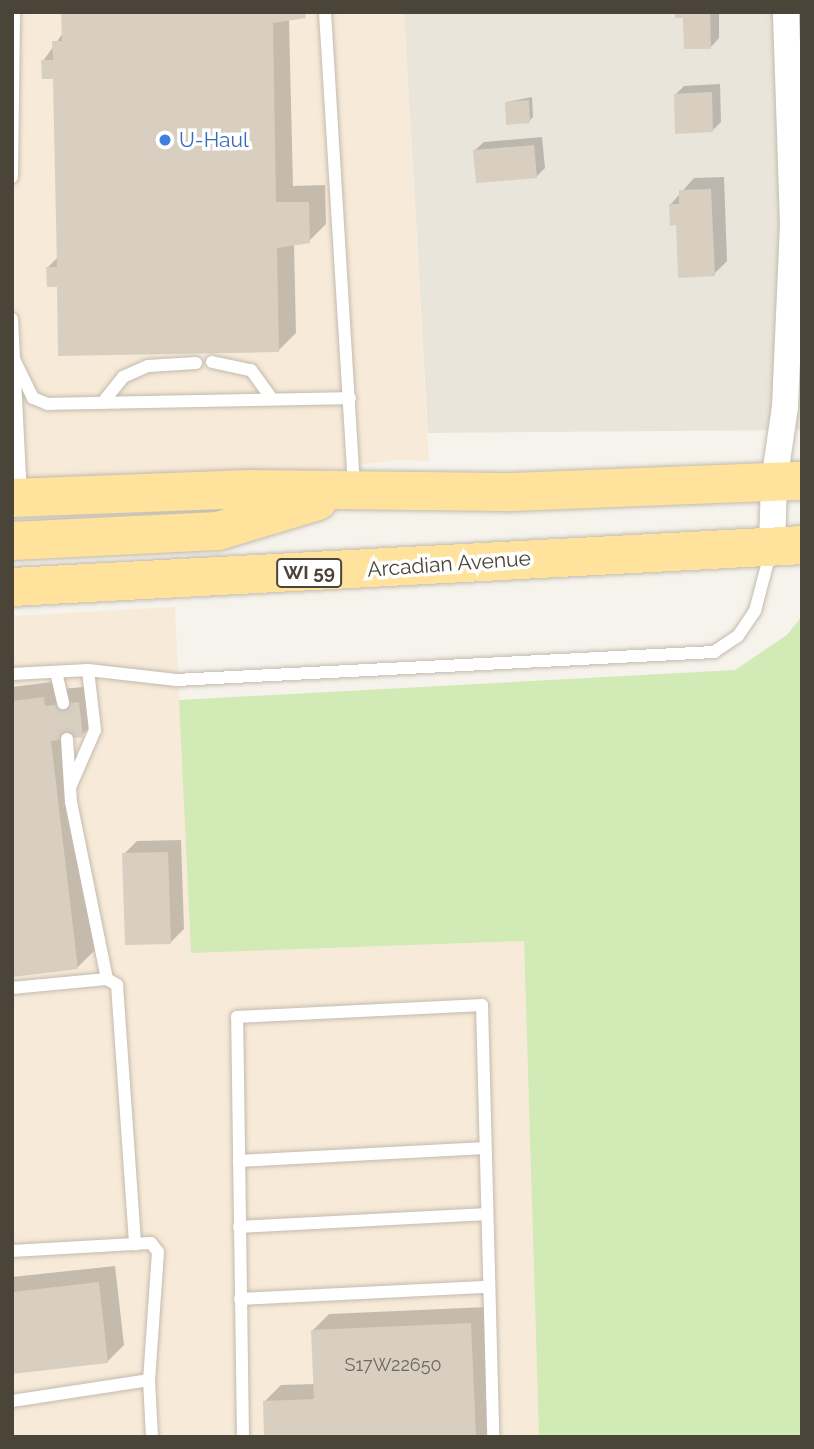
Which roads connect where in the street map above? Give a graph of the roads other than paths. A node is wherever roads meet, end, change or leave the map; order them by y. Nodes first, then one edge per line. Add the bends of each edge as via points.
1 (14, 12) edge
2 (325, 12) edge
3 (786, 12) edge
4 (12, 177) edge
5 (12, 319) edge
6 (13, 361) edge
7 (212, 362) dead end
8 (196, 363) dead end
9 (350, 398) junction
10 (272, 399) junction
11 (103, 402) junction
12 (788, 481) edge
13 (354, 491) junction
14 (17, 498) edge
15 (12, 541) edge
16 (787, 545) edge
17 (12, 587) edge
18 (88, 670) junction
19 (56, 672) junction
20 (12, 674) edge
21 (63, 703) dead end
22 (67, 739) dead end
23 (70, 789) junction
24 (107, 979) junction
25 (12, 988) edge
26 (485, 1148) junction
27 (239, 1161) junction
28 (487, 1214) junction
29 (239, 1227) junction
30 (135, 1244) junction
31 (12, 1251) edge
32 (488, 1287) junction
33 (240, 1299) junction
34 (149, 1380) junction
35 (12, 1401) edge
36 (152, 1437) edge
37 (243, 1437) edge
38 (493, 1437) edge

1 - 4 lane
2 - 9 lane
3 - 12 street via 793,225 785,407
5 - 6 lane
6 - 11 lane via 33,398 48,404
6 - 14 lane
7 - 10 lane via 251,370
8 - 11 lane via 148,366 123,377
9 - 10 lane
9 - 13 lane
10 - 11 lane
12 - 13 main road via 511,492
12 - 16 street
13 - 14 main road via 248,489
13 - 15 main road via 219,531
16 - 17 main road, Arcadian Avenue / WI 59
16 - 18 lane via 755,611 737,636 714,652 176,680
18 - 19 lane
18 - 23 lane via 95,730
19 - 20 lane
19 - 21 lane
22 - 23 lane
23 - 24 lane via 91,916
24 - 25 lane
24 - 30 lane via 117,985
26 - 27 lane
26 - 27 lane via 482,1005 237,1017
26 - 28 lane
27 - 29 lane
28 - 29 lane
28 - 32 lane
29 - 33 lane
30 - 31 lane
30 - 34 lane via 151,1242 158,1252
32 - 33 lane
32 - 38 lane
33 - 37 lane
34 - 35 lane
34 - 36 lane

